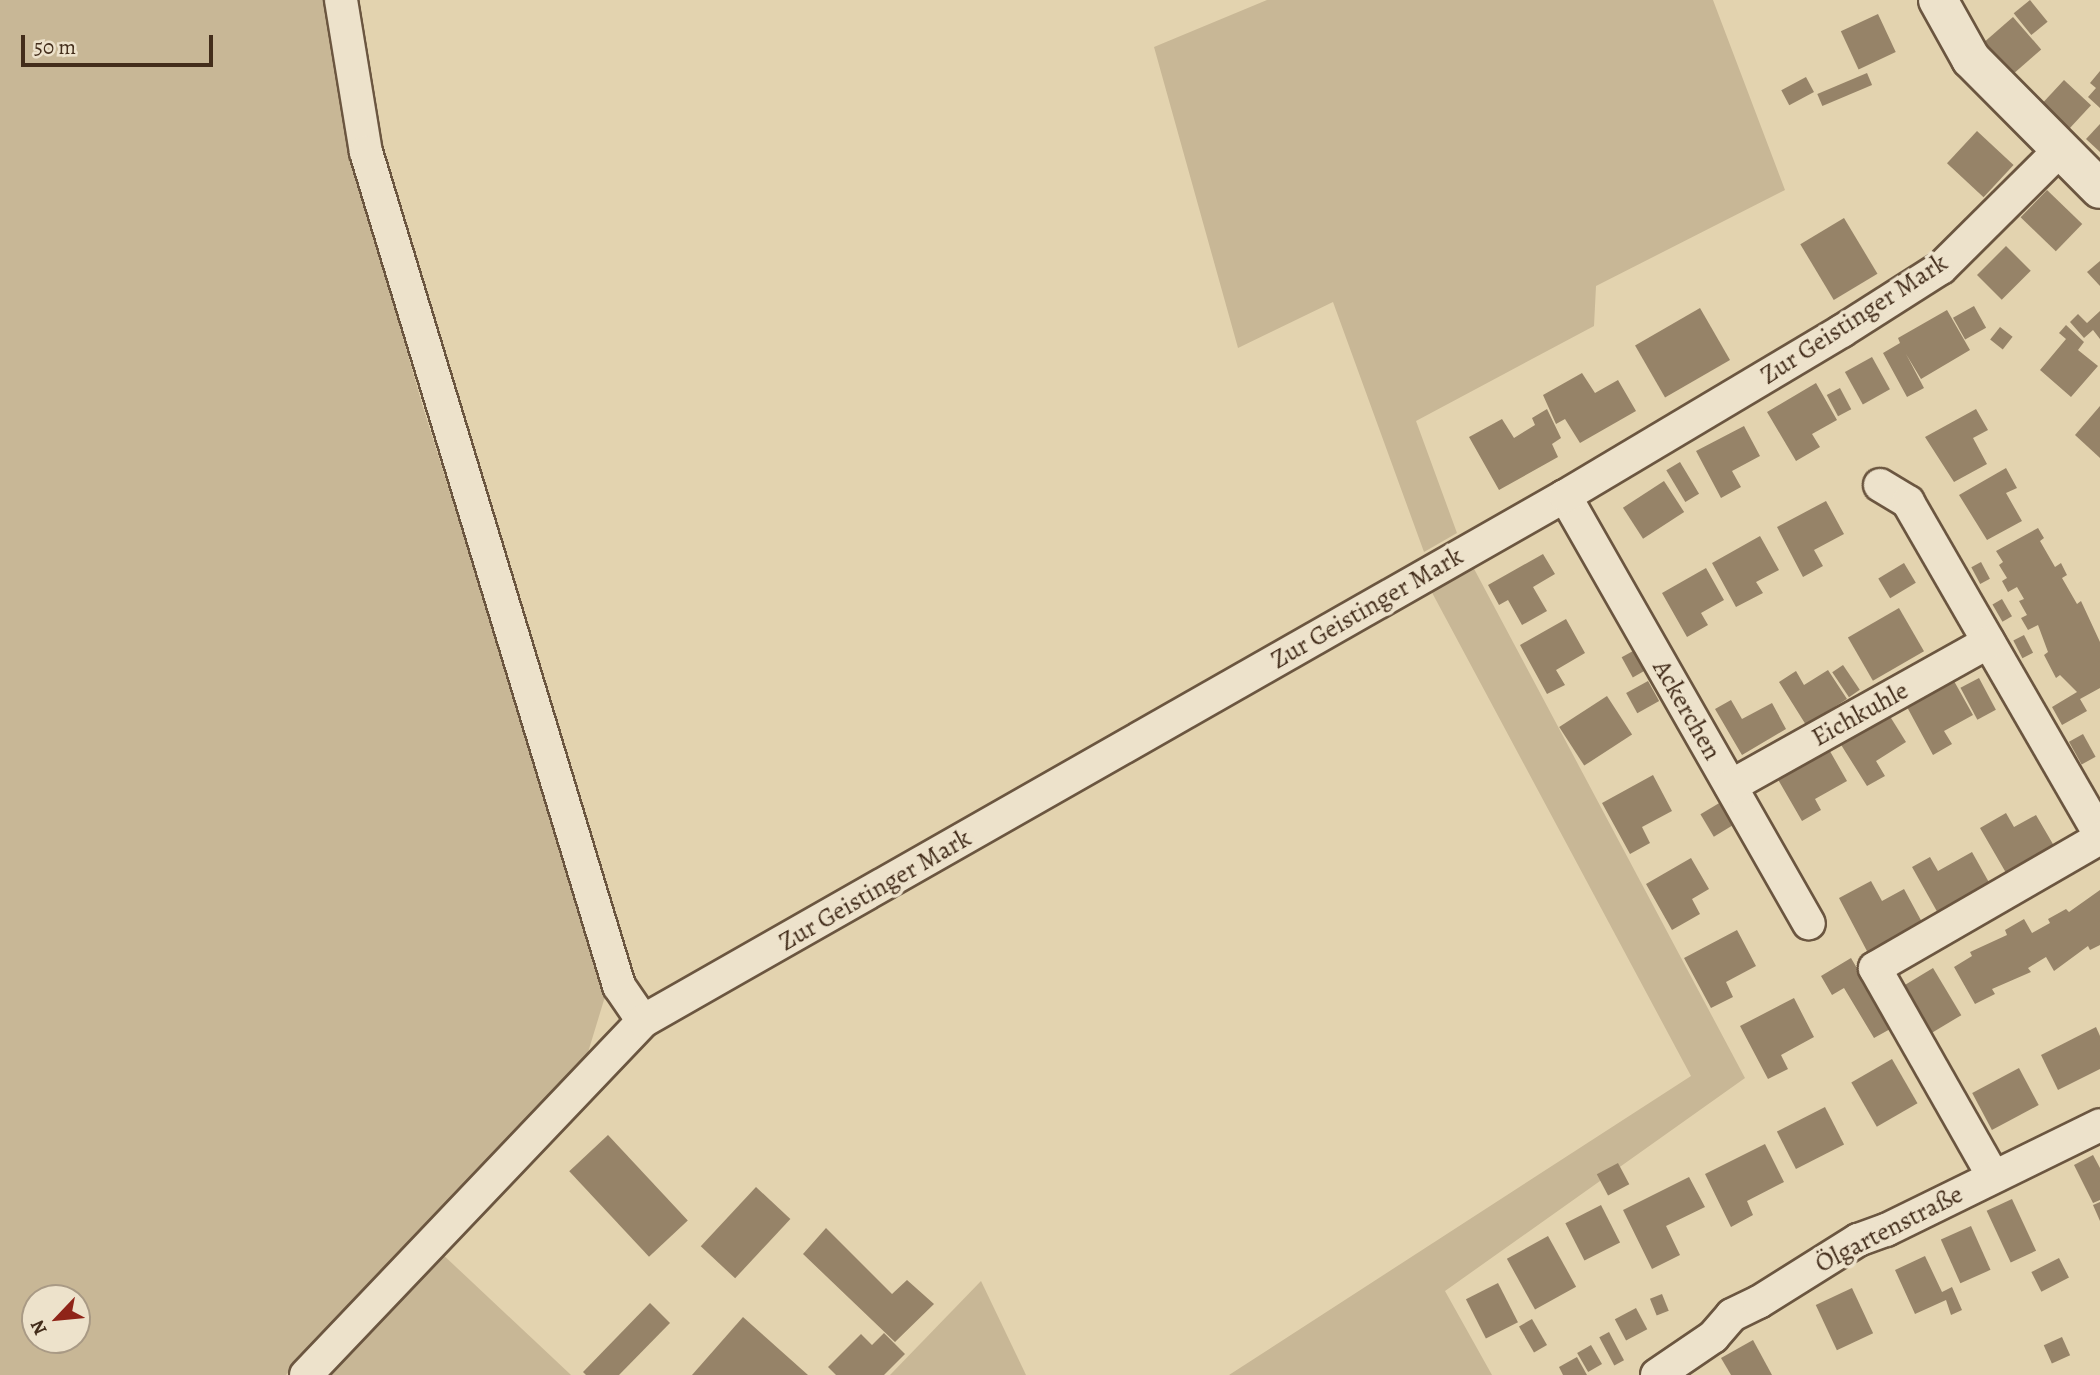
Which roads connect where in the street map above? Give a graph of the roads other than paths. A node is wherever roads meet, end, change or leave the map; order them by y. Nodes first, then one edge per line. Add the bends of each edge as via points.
1 (341, 0) edge
2 (1938, 0) edge
3 (2059, 150) junction
4 (2100, 189) edge
5 (1880, 485) dead end
6 (1565, 496) junction
7 (1989, 642) junction
8 (1731, 786) junction
9 (2100, 836) edge
10 (1809, 923) dead end
11 (643, 1021) junction
12 (2100, 1125) edge
13 (1993, 1176) junction
14 (306, 1375) edge
15 (1657, 1375) edge

1 - 11 street via 366,152 619,986
2 - 3 street via 1971,59
3 - 4 street
3 - 6 street, Zur Geistinger Mark via 1941,268
5 - 7 street via 1908,502
6 - 8 street, Ackerchen
6 - 11 street, Zur Geistinger Mark
7 - 8 street, Eichkuhle
7 - 9 street
8 - 10 street, Ackerchen
9 - 13 street via 1875,968
11 - 14 street, Zur Geistinger Mark
12 - 13 street, Ölgartenstraße
13 - 15 street, Ölgartenstraße via 1814,1265 1732,1315 1713,1337

